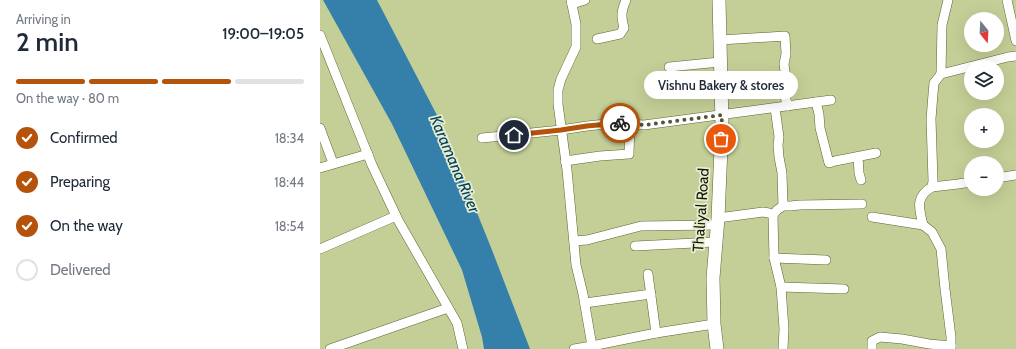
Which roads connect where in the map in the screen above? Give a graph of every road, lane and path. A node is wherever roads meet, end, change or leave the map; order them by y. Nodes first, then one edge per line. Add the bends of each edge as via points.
1 (586, 0) edge
2 (626, 0) edge
3 (719, 0) edge
4 (948, 0) edge
5 (1007, 0) edge
6 (572, 2) edge
7 (320, 35) edge
8 (597, 40) dead end
9 (720, 40) junction
10 (1016, 41) edge
11 (1016, 56) edge
12 (720, 62) junction
13 (670, 67) dead end
14 (941, 74) junction
15 (831, 100) dead end
16 (816, 102) junction
17 (788, 106) junction
18 (775, 108) junction
19 (722, 115) junction
20 (630, 124) junction
21 (320, 128) edge
22 (561, 130) junction
23 (482, 138) dead end
24 (876, 153) dead end
25 (368, 154) junction
26 (858, 157) junction
27 (565, 161) junction
28 (333, 163) junction
29 (320, 168) edge
30 (1016, 175) edge
31 (1004, 177) edge
32 (861, 180) dead end
33 (964, 183) edge
34 (932, 187) junction
35 (862, 204) dead end
36 (783, 206) junction
37 (773, 215) junction
38 (396, 216) junction
39 (872, 217) dead end
40 (718, 221) junction
41 (923, 225) junction
42 (574, 240) junction
43 (715, 242) junction
44 (634, 246) dead end
45 (320, 249) edge
46 (774, 258) junction
47 (826, 260) dead end
48 (648, 274) dead end
49 (781, 287) junction
50 (844, 289) dead end
51 (650, 294) junction
52 (585, 303) junction
53 (448, 308) junction
54 (714, 324) junction
55 (656, 333) junction
56 (951, 347) edge
57 (592, 348) edge
58 (330, 349) edge
59 (463, 349) edge
60 (574, 349) edge
61 (717, 349) edge
62 (784, 349) edge
63 (872, 349) edge

1 - 6 street
2 - 8 street via 621,16 624,28 620,34
3 - 9 street, Thaliyal Road
4 - 14 street via 942,25
5 - 10 street
6 - 22 street via 576,24 576,47 558,90
7 - 25 street
9 - 12 street, Thaliyal Road
9 - 17 street via 785,36 786,79 782,85
11 - 14 street
12 - 13 street
12 - 19 street, Thaliyal Road
14 - 34 street via 934,83 932,94
15 - 16 street
16 - 17 street
16 - 26 street via 829,163
17 - 18 street
18 - 19 street
18 - 36 street
19 - 20 street via 644,125
19 - 40 street, Thaliyal Road
20 - 22 street
20 - 27 street via 629,154
21 - 28 street
22 - 23 street
22 - 27 street
24 - 26 street
25 - 28 street
25 - 38 street
26 - 32 street
27 - 42 street
28 - 29 street
30 - 31 street
33 - 34 street
34 - 41 street via 925,191 920,200
35 - 36 street
36 - 37 street
37 - 40 street via 763,212
37 - 46 street
38 - 45 street
38 - 53 street
39 - 41 street
40 - 42 street via 641,226 588,240
40 - 43 street, Thaliyal Road
41 - 56 street via 932,232 941,249
42 - 52 street via 576,265
43 - 44 street
43 - 54 street, Thaliyal Road
46 - 47 street
46 - 49 street
48 - 51 street
49 - 50 street
49 - 62 street
51 - 52 street
51 - 55 street
52 - 57 street
53 - 58 street
53 - 59 street via 457,323
54 - 55 street
54 - 61 street, Thaliyal Road
55 - 57 street
56 - 63 street via 880,337 872,341
57 - 60 street

